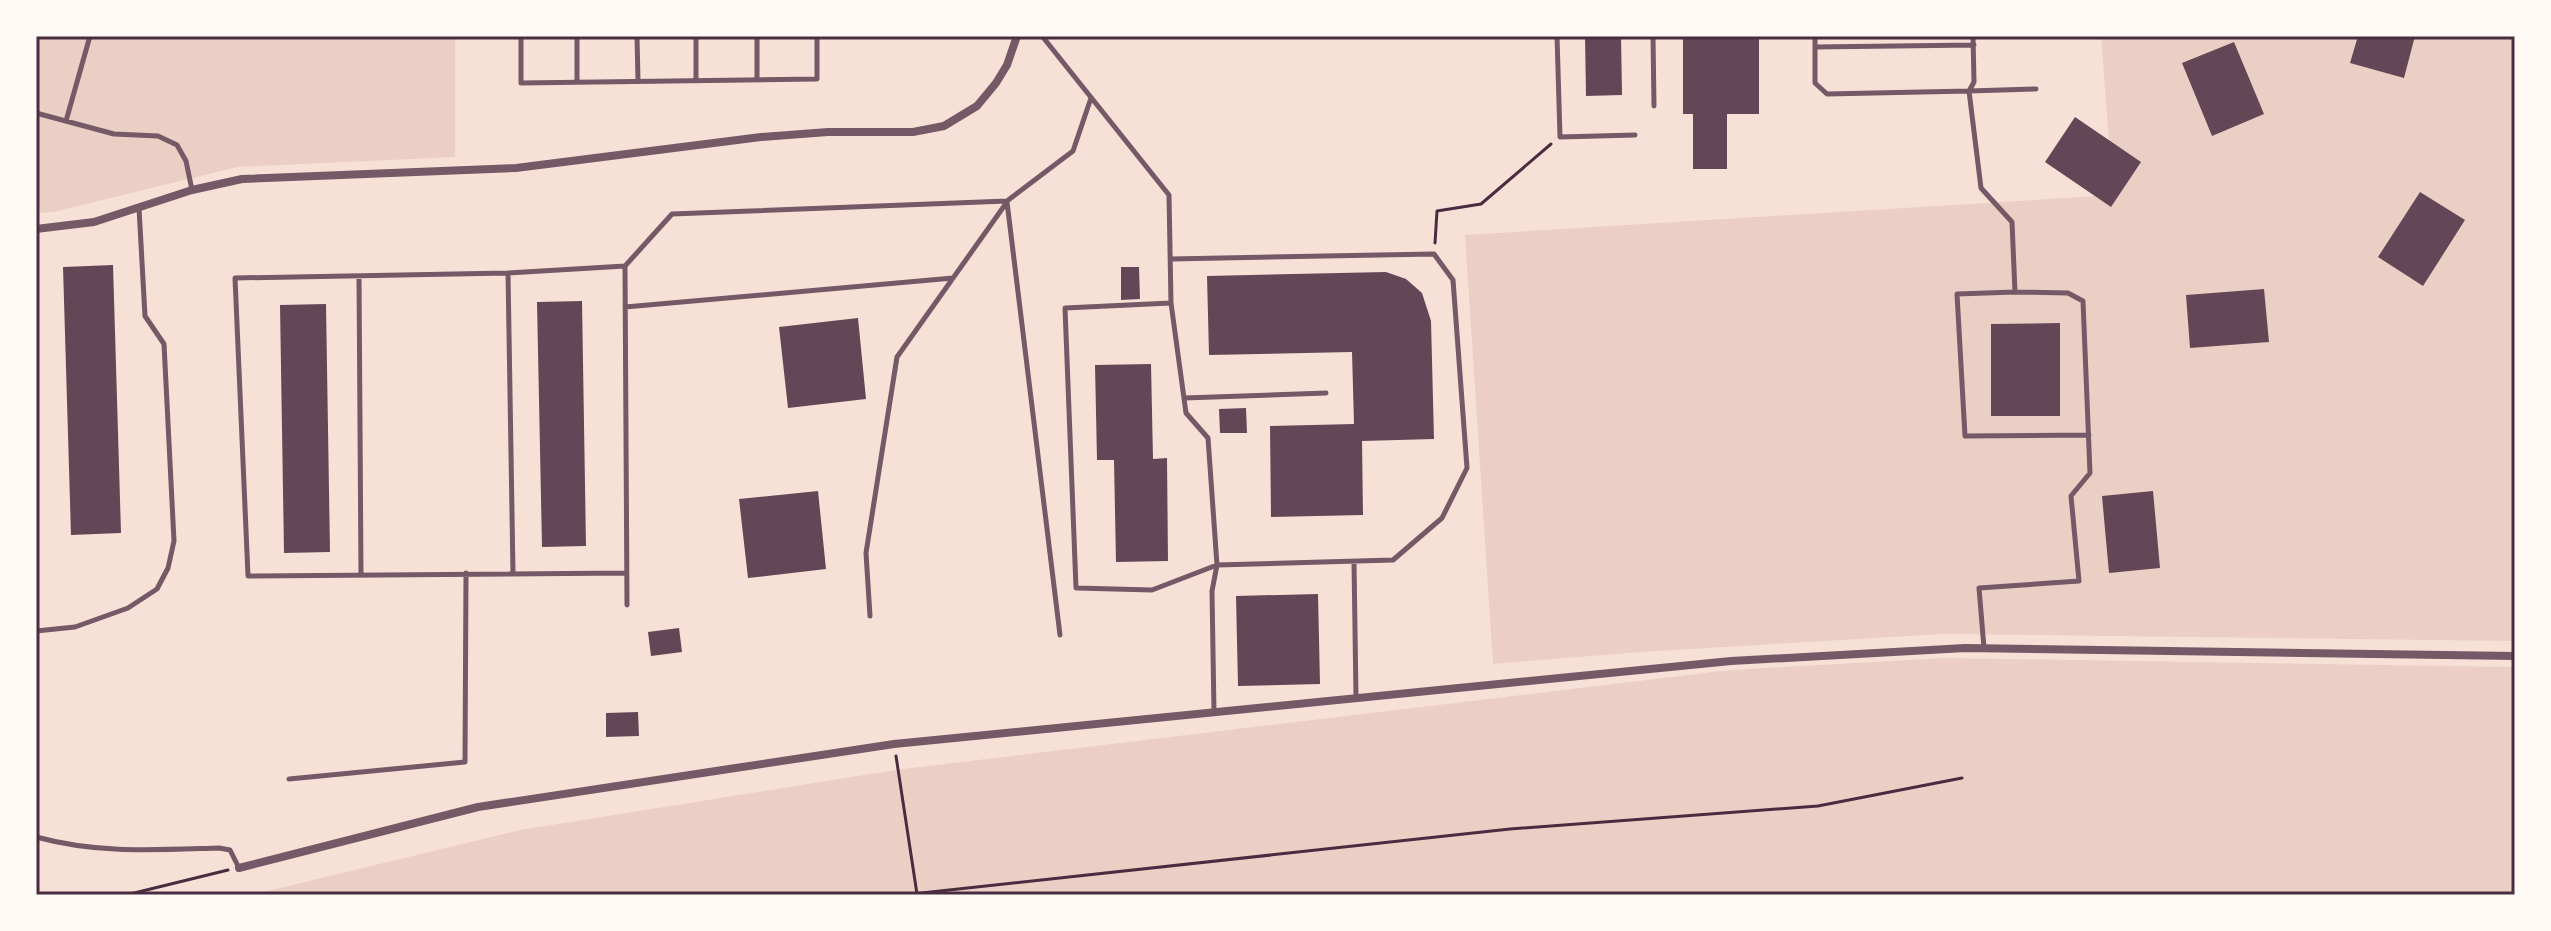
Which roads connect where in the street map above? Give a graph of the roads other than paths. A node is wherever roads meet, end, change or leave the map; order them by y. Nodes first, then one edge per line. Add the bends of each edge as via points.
1 (90, 36) edge
2 (521, 36) edge
3 (577, 36) edge
4 (637, 36) edge
5 (696, 36) edge
6 (757, 36) edge
7 (817, 36) edge
8 (1017, 36) edge
9 (1042, 36) edge
10 (1557, 36) edge
11 (1653, 36) edge
12 (1815, 36) edge
13 (1973, 36) edge
14 (1974, 45) junction
15 (1815, 47) junction
16 (757, 80) junction
17 (638, 81) junction
18 (696, 81) junction
19 (577, 82) junction
20 (2036, 89) dead end
21 (1969, 91) junction
22 (1091, 98) junction
23 (1654, 106) dead end
24 (36, 113) edge
25 (66, 121) junction
26 (1635, 135) dead end
27 (192, 190) junction
28 (1007, 201) junction
29 (139, 208) junction
30 (36, 229) edge
31 (1171, 259) junction
32 (625, 266) junction
33 (508, 273) junction
34 (359, 276) junction
35 (953, 278) junction
36 (2015, 292) junction
37 (1171, 303) junction
38 (625, 307) junction
39 (1326, 393) dead end
40 (1184, 398) junction
41 (2089, 435) junction
42 (1354, 562) junction
43 (1217, 565) junction
44 (466, 573) junction
45 (513, 573) junction
46 (627, 573) junction
47 (361, 575) junction
48 (627, 605) dead end
49 (870, 616) dead end
50 (36, 631) edge
51 (1060, 635) dead end
52 (1984, 648) junction
53 (2515, 656) edge
54 (1356, 698) junction
55 (1214, 712) junction
56 (289, 779) dead end
57 (36, 837) edge
58 (239, 868) joint

1 - 25 lane
2 - 19 lane via 521,83
3 - 19 lane
4 - 17 lane
5 - 18 lane
6 - 16 lane
7 - 16 lane via 817,79
8 - 27 street via 1007,65 977,106 944,126 913,132 761,137 516,168 256,178
9 - 22 lane
10 - 26 lane via 1560,137
11 - 23 lane
12 - 15 lane
13 - 14 lane
14 - 15 lane
14 - 21 lane
15 - 21 lane via 1815,83 1827,94
16 - 18 lane
17 - 18 lane
17 - 19 lane
20 - 21 lane
21 - 36 lane via 1981,188 2012,222
22 - 28 lane via 1073,151
22 - 31 lane via 1169,195
24 - 25 lane
25 - 27 lane via 114,134 158,136 177,145
27 - 29 street
28 - 32 lane via 672,214
28 - 35 lane
28 - 51 lane
29 - 30 street
29 - 50 lane via 145,316 164,344 174,541 168,568 157,589 128,608 75,627
31 - 37 lane
31 - 42 lane via 1434,254 1453,280 1467,468 1442,518 1393,560
32 - 33 lane
32 - 38 lane
33 - 34 lane
33 - 45 lane
34 - 47 lane
34 - 47 lane via 235,278 248,576
35 - 38 lane
35 - 49 lane via 897,357 866,553
36 - 41 lane via 2068,293 2083,301
36 - 41 lane via 1957,294 1965,436
37 - 40 lane
37 - 43 lane via 1065,308 1076,588 1152,590
38 - 46 lane
39 - 40 lane
40 - 43 lane via 1186,413 1208,438
41 - 52 lane via 2090,473 2071,496 2079,581 1979,588
42 - 43 lane
42 - 54 lane
43 - 55 lane via 1212,591
44 - 45 lane
44 - 47 lane
44 - 56 lane via 465,762
45 - 46 lane
46 - 48 lane
52 - 53 street
52 - 54 street via 1731,661
54 - 55 street
55 - 58 street via 894,744 478,807
57 - 58 lane via 76,848 219,848 230,850

